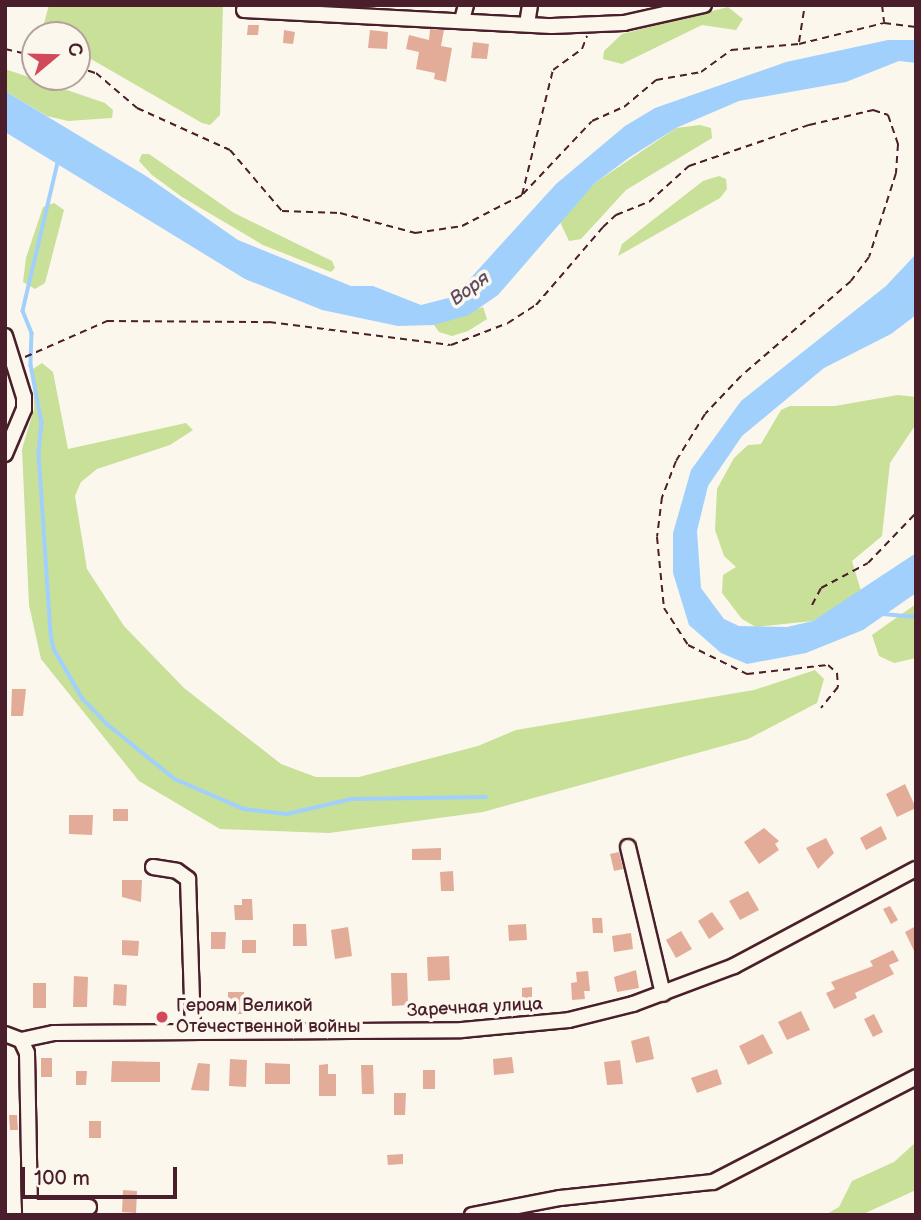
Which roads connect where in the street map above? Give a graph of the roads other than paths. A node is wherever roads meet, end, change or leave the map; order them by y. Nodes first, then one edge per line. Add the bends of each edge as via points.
1 (466, 5) edge
2 (530, 5) edge
3 (704, 5) edge
4 (244, 10) dead end
5 (462, 20) junction
6 (527, 24) junction
7 (5, 336) edge
8 (5, 454) edge
9 (628, 847) dead end
10 (153, 867) dead end
11 (916, 869) edge
12 (663, 994) junction
13 (193, 1031) junction
14 (5, 1034) edge
15 (22, 1040) junction
16 (916, 1077) edge
17 (89, 1206) dead end
18 (30, 1211) edge
19 (472, 1215) edge

1 - 5 street
2 - 6 street
3 - 6 street via 665,17 590,25
4 - 5 street
5 - 6 street
7 - 8 street via 24,409
9 - 12 street
10 - 13 street via 177,871 188,879
11 - 12 street, Заречная улица via 734,965
12 - 13 street, Заречная улица via 580,1018 515,1027
13 - 15 street, Заречная улица via 54,1032
14 - 15 street
15 - 18 street via 27,1053
16 - 19 street via 713,1182 560,1198
17 - 18 street

